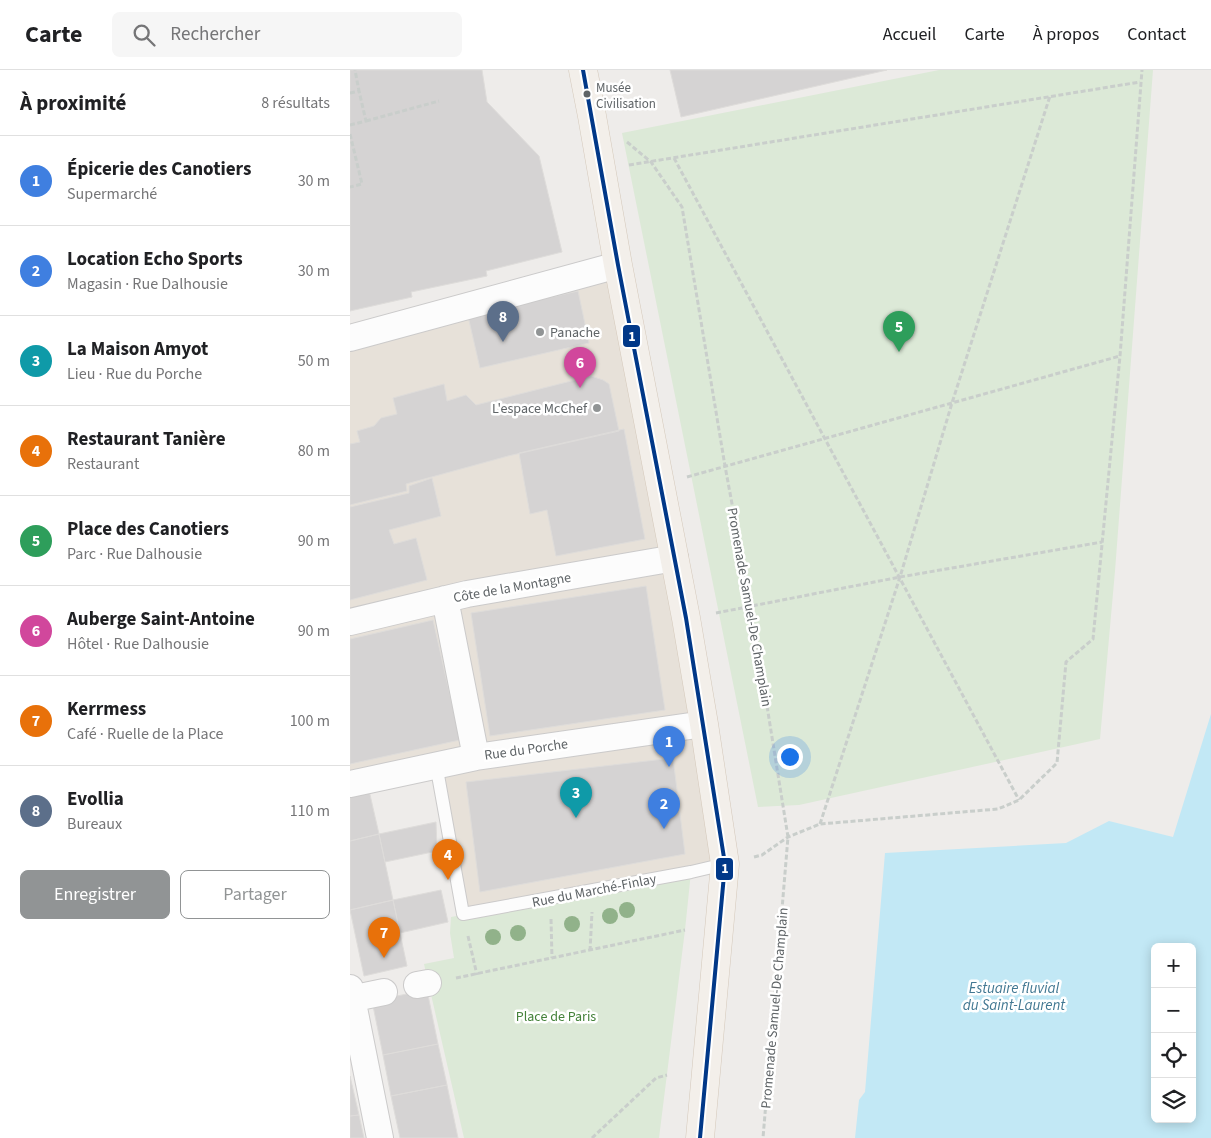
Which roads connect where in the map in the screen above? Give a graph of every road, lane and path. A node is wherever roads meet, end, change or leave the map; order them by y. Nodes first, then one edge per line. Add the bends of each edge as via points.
1 (355, 70) edge
2 (583, 70) edge
3 (1142, 70) edge
4 (1140, 82) junction
5 (359, 91) junction
6 (350, 93) edge
7 (1050, 96) junction
8 (439, 101) dead end
9 (592, 116) junction
10 (366, 121) junction
11 (350, 125) edge
12 (350, 134) edge
13 (674, 158) junction
14 (651, 162) junction
15 (602, 170) junction
16 (350, 187) edge
17 (618, 265) junction
18 (350, 338) edge
19 (1120, 356) junction
20 (952, 403) junction
21 (825, 439) junction
22 (725, 466) junction
23 (660, 484) junction
24 (1102, 542) junction
25 (675, 558) junction
26 (900, 577) junction
27 (445, 599) junction
28 (751, 606) junction
29 (686, 618) junction
30 (350, 622) edge
31 (704, 724) junction
32 (476, 757) junction
33 (436, 764) junction
34 (350, 784) edge
35 (1019, 800) junction
36 (820, 824) junction
37 (788, 836) junction
38 (725, 864) junction
39 (596, 890) junction
40 (551, 898) junction
41 (463, 914) junction
42 (685, 930) dead end
43 (590, 951) junction
44 (552, 958) junction
45 (477, 974) junction
46 (423, 984) dead end
47 (384, 992) dead end
48 (351, 995) edge
49 (667, 1075) dead end
50 (380, 1138) edge
51 (592, 1138) edge
52 (700, 1138) edge
53 (763, 1138) edge

1 - 5 path
2 - 9 main road
3 - 4 path
4 - 7 path
4 - 19 path
5 - 6 path
5 - 10 path
7 - 13 path
7 - 20 path
8 - 10 path
9 - 14 path, Promenade Samuel-De Champlain
9 - 15 main road
10 - 11 path
12 - 16 path via 362,184
13 - 14 path
13 - 21 path
14 - 15 path
14 - 22 path, Promenade Samuel-De Champlain via 682,207
15 - 17 main road
17 - 18 street
17 - 23 main road
19 - 20 path
19 - 24 path
20 - 21 path
20 - 26 path
21 - 22 path
21 - 26 path
22 - 23 path
22 - 28 path, Promenade Samuel-De Champlain
23 - 25 main road
24 - 26 path
24 - 35 path via 1093,639 1066,662 1057,763
25 - 27 street, Côte de la Montagne
25 - 29 main road
26 - 28 path
26 - 35 path
26 - 36 path
27 - 30 street, Côte de la Montagne
27 - 32 street
28 - 29 path
28 - 37 path, Promenade Samuel-De Champlain
29 - 31 main road
31 - 32 street, Rue du Porche
31 - 38 main road
32 - 33 street, Rue du Porche
33 - 34 street, Rue du Porche
33 - 41 lane
35 - 36 path via 998,809
36 - 37 path
37 - 38 path via 762,855
37 - 53 path, Promenade Samuel-De Champlain
38 - 39 lane, Rue du Marché-Finlay
38 - 52 main road
39 - 40 lane, Rue du Marché-Finlay
39 - 43 path via 590,924
40 - 41 lane, Rue du Marché-Finlay
40 - 44 path
41 - 45 path
42 - 43 path
43 - 44 path
44 - 45 path
45 - 46 path
47 - 48 street
48 - 50 street
49 - 51 path via 656,1078

